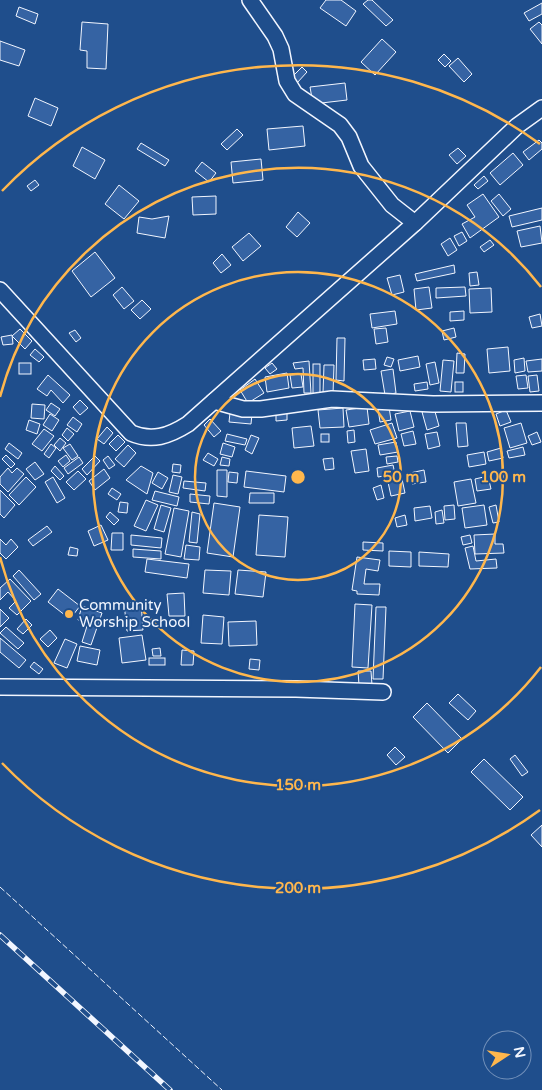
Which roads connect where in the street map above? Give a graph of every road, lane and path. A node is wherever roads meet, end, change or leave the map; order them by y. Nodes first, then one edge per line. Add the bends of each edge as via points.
1 (250, 0) edge
2 (542, 108) edge
3 (415, 223) junction
4 (0, 290) edge
5 (214, 401) junction
6 (542, 403) edge
7 (0, 687) edge
8 (382, 692) dead end

1 - 3 street via 275,36 287,81 294,94 340,125 349,137 361,166 392,205
2 - 3 street via 517,126
3 - 5 street
4 - 5 street via 131,433 143,438 157,438 174,432
5 - 6 street via 243,409 332,399 433,404
7 - 8 street

